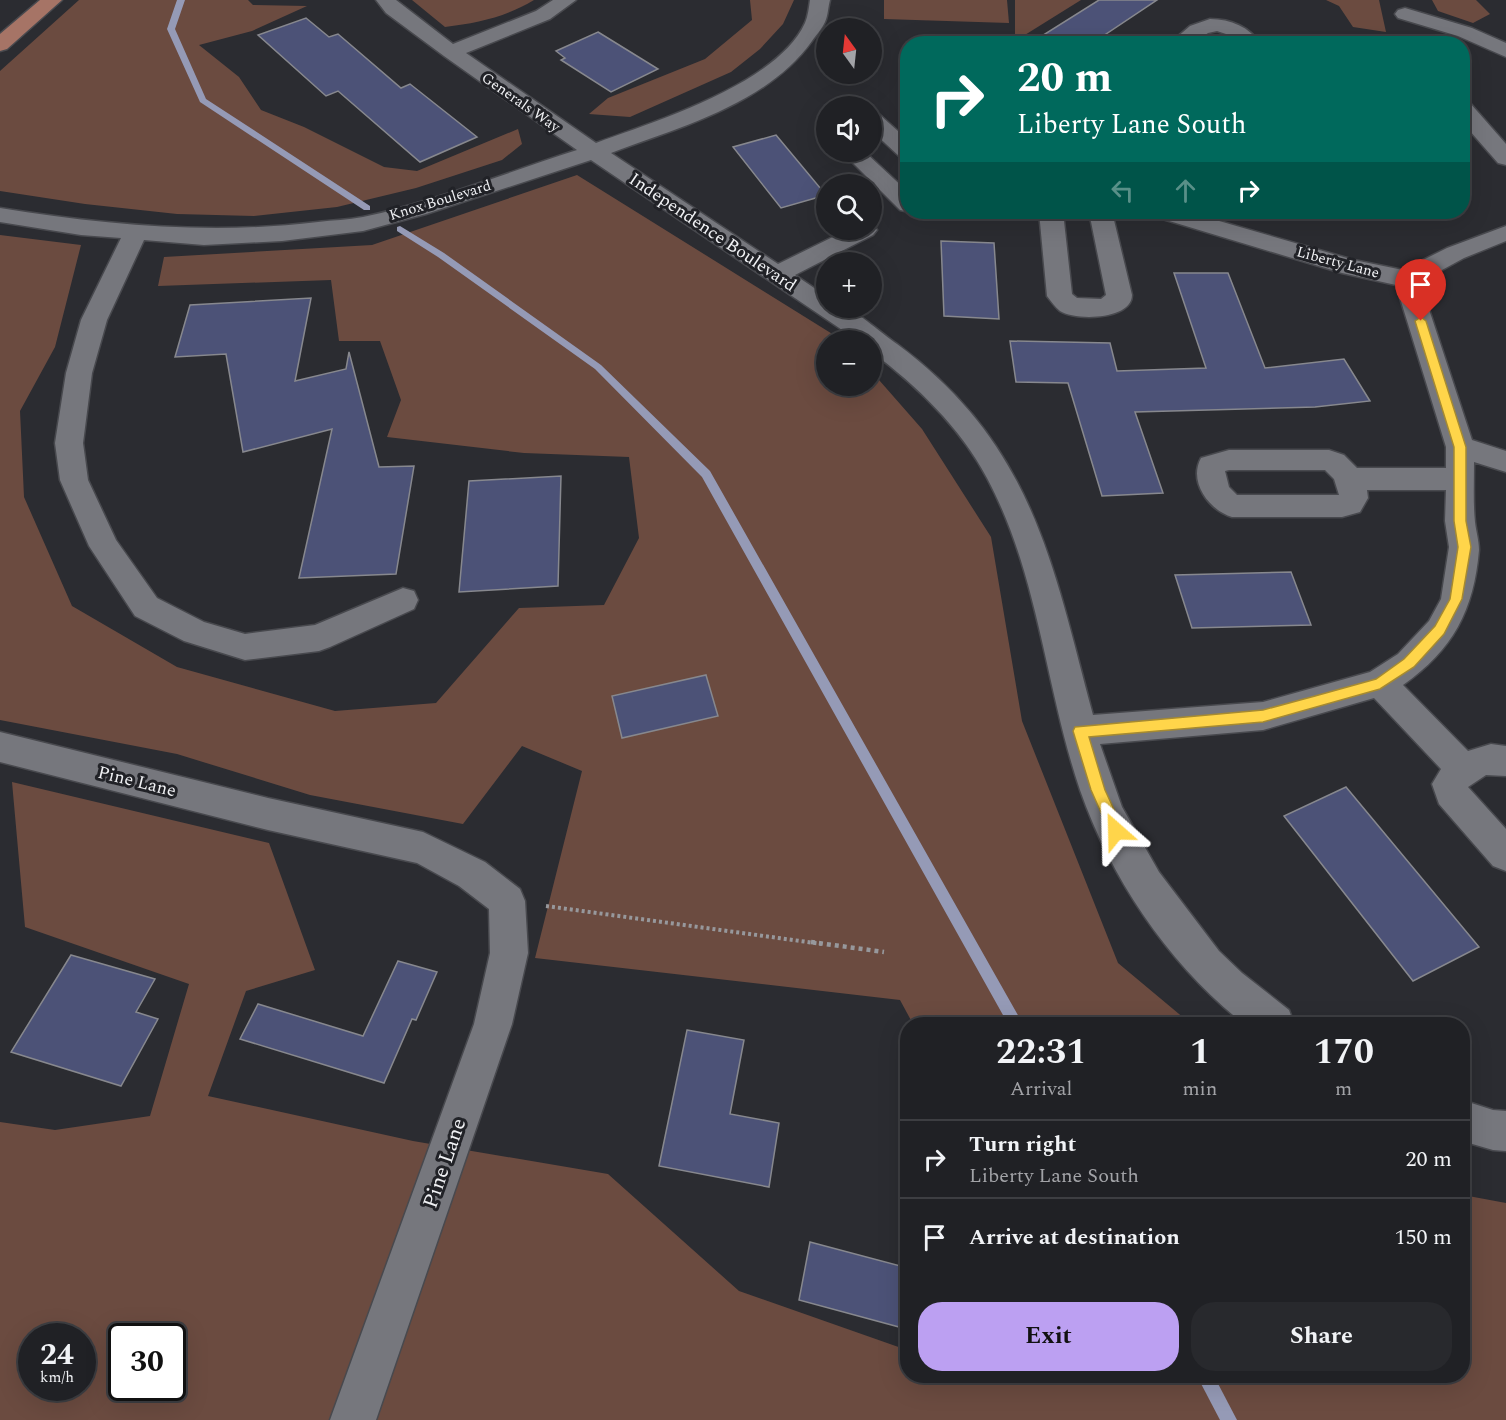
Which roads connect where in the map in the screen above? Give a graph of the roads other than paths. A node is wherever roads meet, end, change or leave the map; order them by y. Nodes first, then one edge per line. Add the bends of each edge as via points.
1 (52, 0) edge
2 (386, 0) edge
3 (566, 0) edge
4 (820, 0) edge
5 (1405, 7) edge
6 (1413, 35) dead end
7 (1190, 36) edge
8 (1246, 36) edge
9 (0, 45) edge
10 (451, 51) junction
11 (1506, 51) edge
12 (1470, 117) edge
13 (882, 129) edge
14 (900, 145) edge
15 (592, 152) junction
16 (1506, 158) edge
17 (858, 162) edge
18 (0, 215) edge
19 (887, 218) edge
20 (1052, 219) edge
21 (1103, 219) edge
22 (1189, 219) edge
23 (136, 231) junction
24 (1506, 233) edge
25 (776, 275) junction
26 (1407, 279) junction
27 (1460, 447) junction
28 (1506, 462) edge
29 (1348, 479) dead end
30 (1460, 479) junction
31 (403, 600) dead end
32 (1380, 683) junction
33 (1080, 731) junction
34 (0, 747) edge
35 (1506, 761) edge
36 (1465, 771) junction
37 (1506, 854) edge
38 (1266, 1017) edge
39 (1470, 1123) edge
40 (1506, 1131) edge
41 (353, 1420) edge

1 - 9 main road
2 - 10 street, Generals Way
3 - 10 street via 543,15
4 - 15 street, Knox Boulevard via 815,23 774,71 686,117
5 - 6 street
5 - 11 street
7 - 8 street via 1203,27 1220,25
10 - 15 street, Generals Way
12 - 16 street
13 - 14 street
15 - 23 street, Knox Boulevard via 363,224 282,234 204,237
15 - 25 street, Independence Boulevard
17 - 19 street
18 - 23 street, Knox Boulevard via 81,228
19 - 25 street
20 - 21 street via 1060,296 1070,306 1105,308 1119,301 1119,295
22 - 26 street, Liberty Lane via 1351,267
23 - 31 street via 94,320 79,373 69,443 74,480 104,546 146,607 195,632 245,647 319,638
24 - 26 street via 1437,261
25 - 33 street, Independence Boulevard via 874,338 930,387 972,432 1011,493 1036,552
26 - 27 street
27 - 28 street
27 - 30 street
29 - 30 street
30 - 32 street via 1464,547 1456,599 1440,630 1409,663
32 - 33 street via 1263,716
32 - 36 street
33 - 38 street, Independence Boulevard via 1098,790 1125,851 1154,899 1213,973
34 - 41 street, Pine Lane via 423,848 472,874 507,901 509,953 493,1024
35 - 36 street via 1491,759
36 - 37 street via 1449,784 1451,793
39 - 40 street

